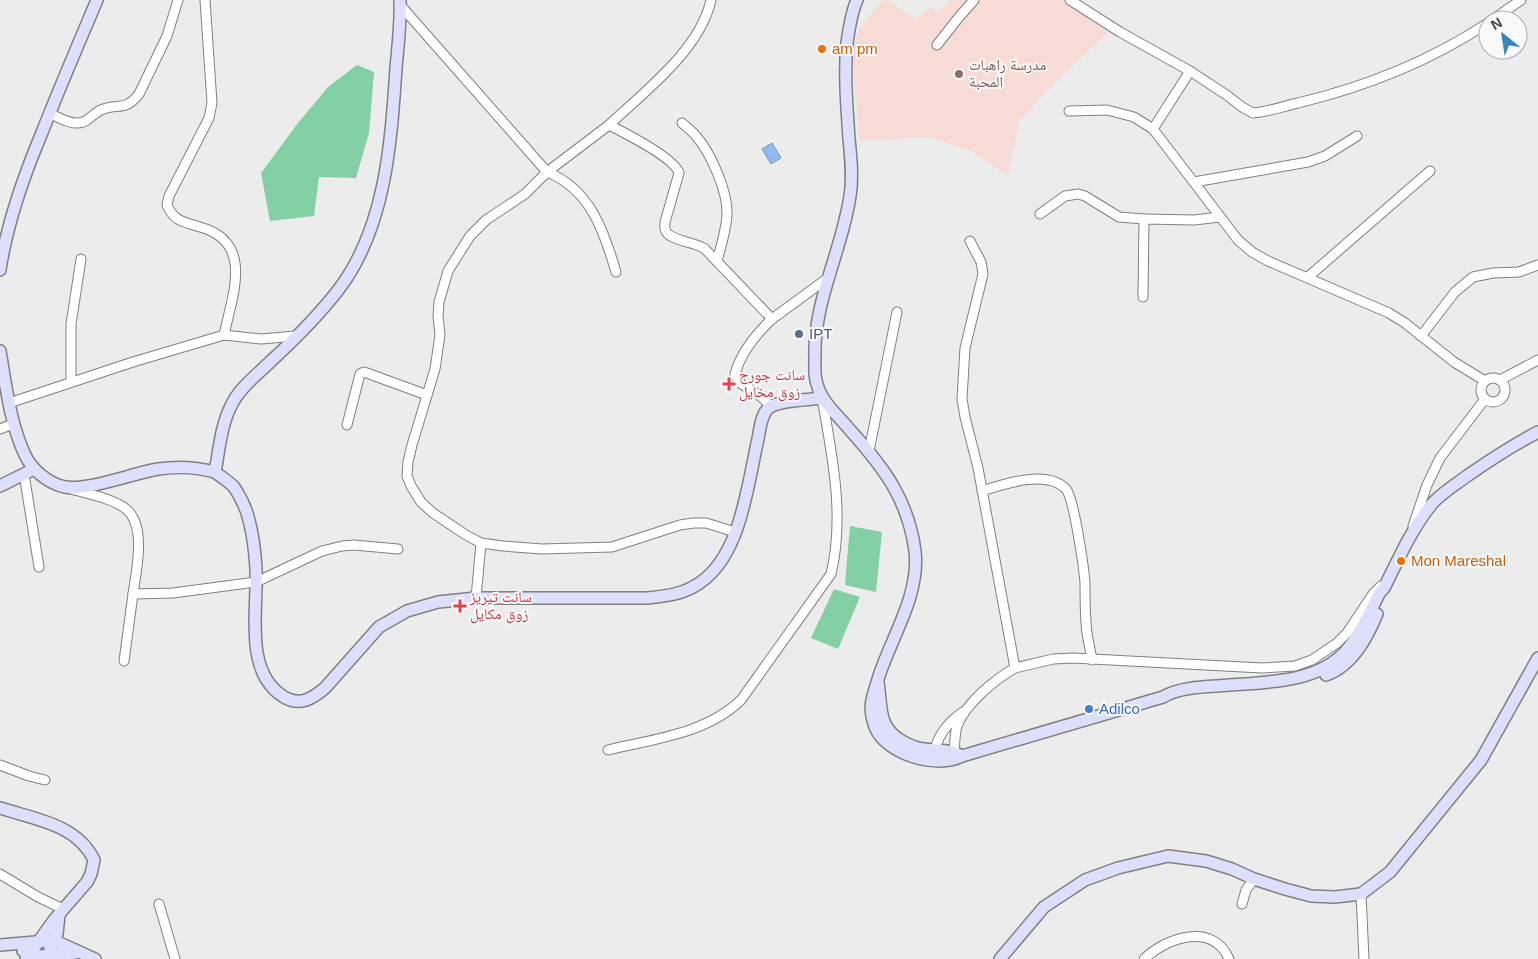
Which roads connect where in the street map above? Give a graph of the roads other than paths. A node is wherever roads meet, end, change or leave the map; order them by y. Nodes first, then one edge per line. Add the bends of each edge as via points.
1 (97, 0) edge
2 (178, 0) edge
3 (205, 0) edge
4 (711, 0) edge
5 (974, 0) edge
6 (1070, 0) edge
7 (1521, 0) edge
8 (854, 2) edge
9 (400, 3) edge
10 (1506, 10) edge
11 (1478, 29) edge
12 (937, 45) dead end
13 (1190, 71) junction
14 (1069, 111) dead end
15 (49, 113) junction
16 (682, 123) dead end
17 (609, 125) junction
18 (1153, 129) junction
19 (1357, 136) dead end
20 (1430, 171) dead end
21 (547, 172) junction
22 (1194, 182) junction
23 (1040, 214) dead end
24 (1220, 217) junction
25 (1144, 219) junction
26 (970, 241) dead end
27 (81, 259) dead end
28 (717, 261) junction
29 (1538, 265) edge
30 (0, 270) edge
31 (616, 272) dead end
32 (1308, 277) junction
33 (828, 278) junction
34 (1143, 297) dead end
35 (897, 312) dead end
36 (772, 319) junction
37 (224, 335) junction
38 (296, 336) junction
39 (1420, 336) junction
40 (0, 351) edge
41 (1538, 360) edge
42 (1500, 380) junction
43 (1484, 381) junction
44 (71, 382) junction
45 (427, 395) junction
46 (822, 398) junction
47 (1485, 399) junction
48 (10, 403) junction
49 (771, 406) junction
50 (14, 424) junction
51 (346, 425) dead end
52 (0, 429) edge
53 (1538, 432) edge
54 (869, 451) junction
55 (29, 471) junction
56 (215, 472) junction
57 (0, 486) edge
58 (65, 487) junction
59 (982, 492) junction
60 (735, 532) junction
61 (1408, 540) junction
62 (481, 543) junction
63 (398, 549) dead end
64 (39, 567) dead end
65 (256, 582) junction
66 (1386, 585) junction
67 (133, 594) junction
68 (476, 598) junction
69 (1538, 658) edge
70 (1092, 660) junction
71 (124, 661) dead end
72 (1015, 668) junction
73 (969, 708) junction
74 (608, 750) dead end
75 (935, 755) junction
76 (957, 756) junction
77 (0, 765) edge
78 (44, 780) dead end
79 (0, 808) edge
80 (0, 874) edge
81 (1254, 879) junction
82 (1362, 894) junction
83 (160, 904) dead end
84 (1242, 904) dead end
85 (61, 912) junction
86 (38, 942) junction
87 (54, 943) junction
88 (4, 945) edge
89 (80, 952) junction
90 (28, 956) edge
91 (43, 957) edge
92 (96, 959) edge
93 (175, 959) edge
94 (1000, 959) edge
95 (1144, 959) edge
96 (1229, 959) edge
97 (1364, 959) edge

1 - 15 main road
2 - 15 street via 167,36 134,101 124,107 102,109 84,123 73,124
3 - 37 street via 212,103 209,118 167,205 175,219 217,233 230,248 237,271
4 - 17 street via 704,21 684,52
5 - 12 street
6 - 13 street
7 - 10 street
8 - 33 main road via 845,68 850,196
9 - 21 street
9 - 38 main road via 388,151 376,214 357,259 340,288
11 - 13 street via 1427,57 1358,86 1253,113
13 - 18 street
14 - 18 street via 1106,110 1134,117
15 - 30 main road via 21,186
16 - 28 street via 706,151 721,184 727,213
17 - 21 street
17 - 28 street via 657,152 676,167 678,177 665,222 667,234 699,245
18 - 22 street
19 - 22 street via 1325,156 1308,162
20 - 32 street
21 - 31 street via 566,181 588,203 606,237
21 - 45 street via 525,194 476,229 448,271 438,302 440,335
22 - 24 street
23 - 25 street via 1065,196 1078,194 1119,217
24 - 25 street
24 - 32 street via 1252,252
25 - 34 street
26 - 59 street via 981,262 982,274 965,348 962,399
27 - 44 street via 71,324
28 - 36 street
29 - 39 street via 1519,272 1473,277 1455,292
32 - 39 street via 1389,313
33 - 36 street
33 - 46 main road via 814,338 815,376
35 - 54 street
36 - 49 street via 742,354 735,374 740,383
37 - 38 street via 261,339
37 - 44 street
38 - 56 main road via 247,384 230,406
39 - 43 street
40 - 48 main road
41 - 42 street
42 - 43 street
42 - 47 street via 1504,387 1503,396 1493,402
43 - 47 street via 1481,388
44 - 48 street
45 - 51 street via 364,372 360,374
45 - 62 street via 407,476 415,495 433,513
46 - 49 main road
46 - 54 main road
46 - 74 street via 835,471 836,530 831,574 752,686 725,715 700,727
47 - 61 street via 1440,458
48 - 50 main road
49 - 60 main road via 762,422 743,510
50 - 52 street
50 - 55 main road
53 - 61 main road via 1455,484 1432,504
54 - 75 main road via 895,488 907,516 915,552 915,579 872,694 872,716 883,740 905,754 920,759
55 - 57 main road
55 - 58 main road
55 - 64 street
56 - 58 main road via 178,467 81,487
56 - 65 main road via 233,486 248,515
58 - 67 street via 114,502 131,513 139,536
59 - 70 street via 1008,482 1038,479 1056,482 1067,490 1084,581
59 - 72 street
60 - 62 street via 706,522 680,525 612,547 542,549
60 - 68 main road via 712,573 694,587 671,595 603,599
61 - 66 main road
62 - 68 street
63 - 65 street via 354,545 333,548
65 - 67 street via 173,593
65 - 68 main road via 254,614 259,661 276,690 296,702 316,696 325,688 379,627 407,611 430,604
66 - 70 street via 1378,588 1337,643 1312,660 1295,666 1262,668
66 - 76 main road via 1375,618 1358,650 1331,669 1285,688 1170,699 1162,697
67 - 71 street
69 - 82 main road via 1481,760 1390,872
70 - 72 street via 1053,659
72 - 73 street via 983,690
73 - 75 street via 945,728
73 - 76 street via 956,728
75 - 76 main road
77 - 78 street
79 - 85 main road via 54,824 77,838 90,852 94,860 91,874
80 - 85 street
81 - 82 main road via 1311,896
81 - 84 street
81 - 94 main road via 1206,861 1168,856 1118,868 1085,880 1044,907
82 - 97 street
83 - 93 street
85 - 86 main road
85 - 87 main road
86 - 87 main road
86 - 88 main road
86 - 90 main road
87 - 89 main road
87 - 91 main road
88 - 90 main road
89 - 91 main road
89 - 92 main road
90 - 91 main road
95 - 96 street via 1161,946 1195,936 1217,942

